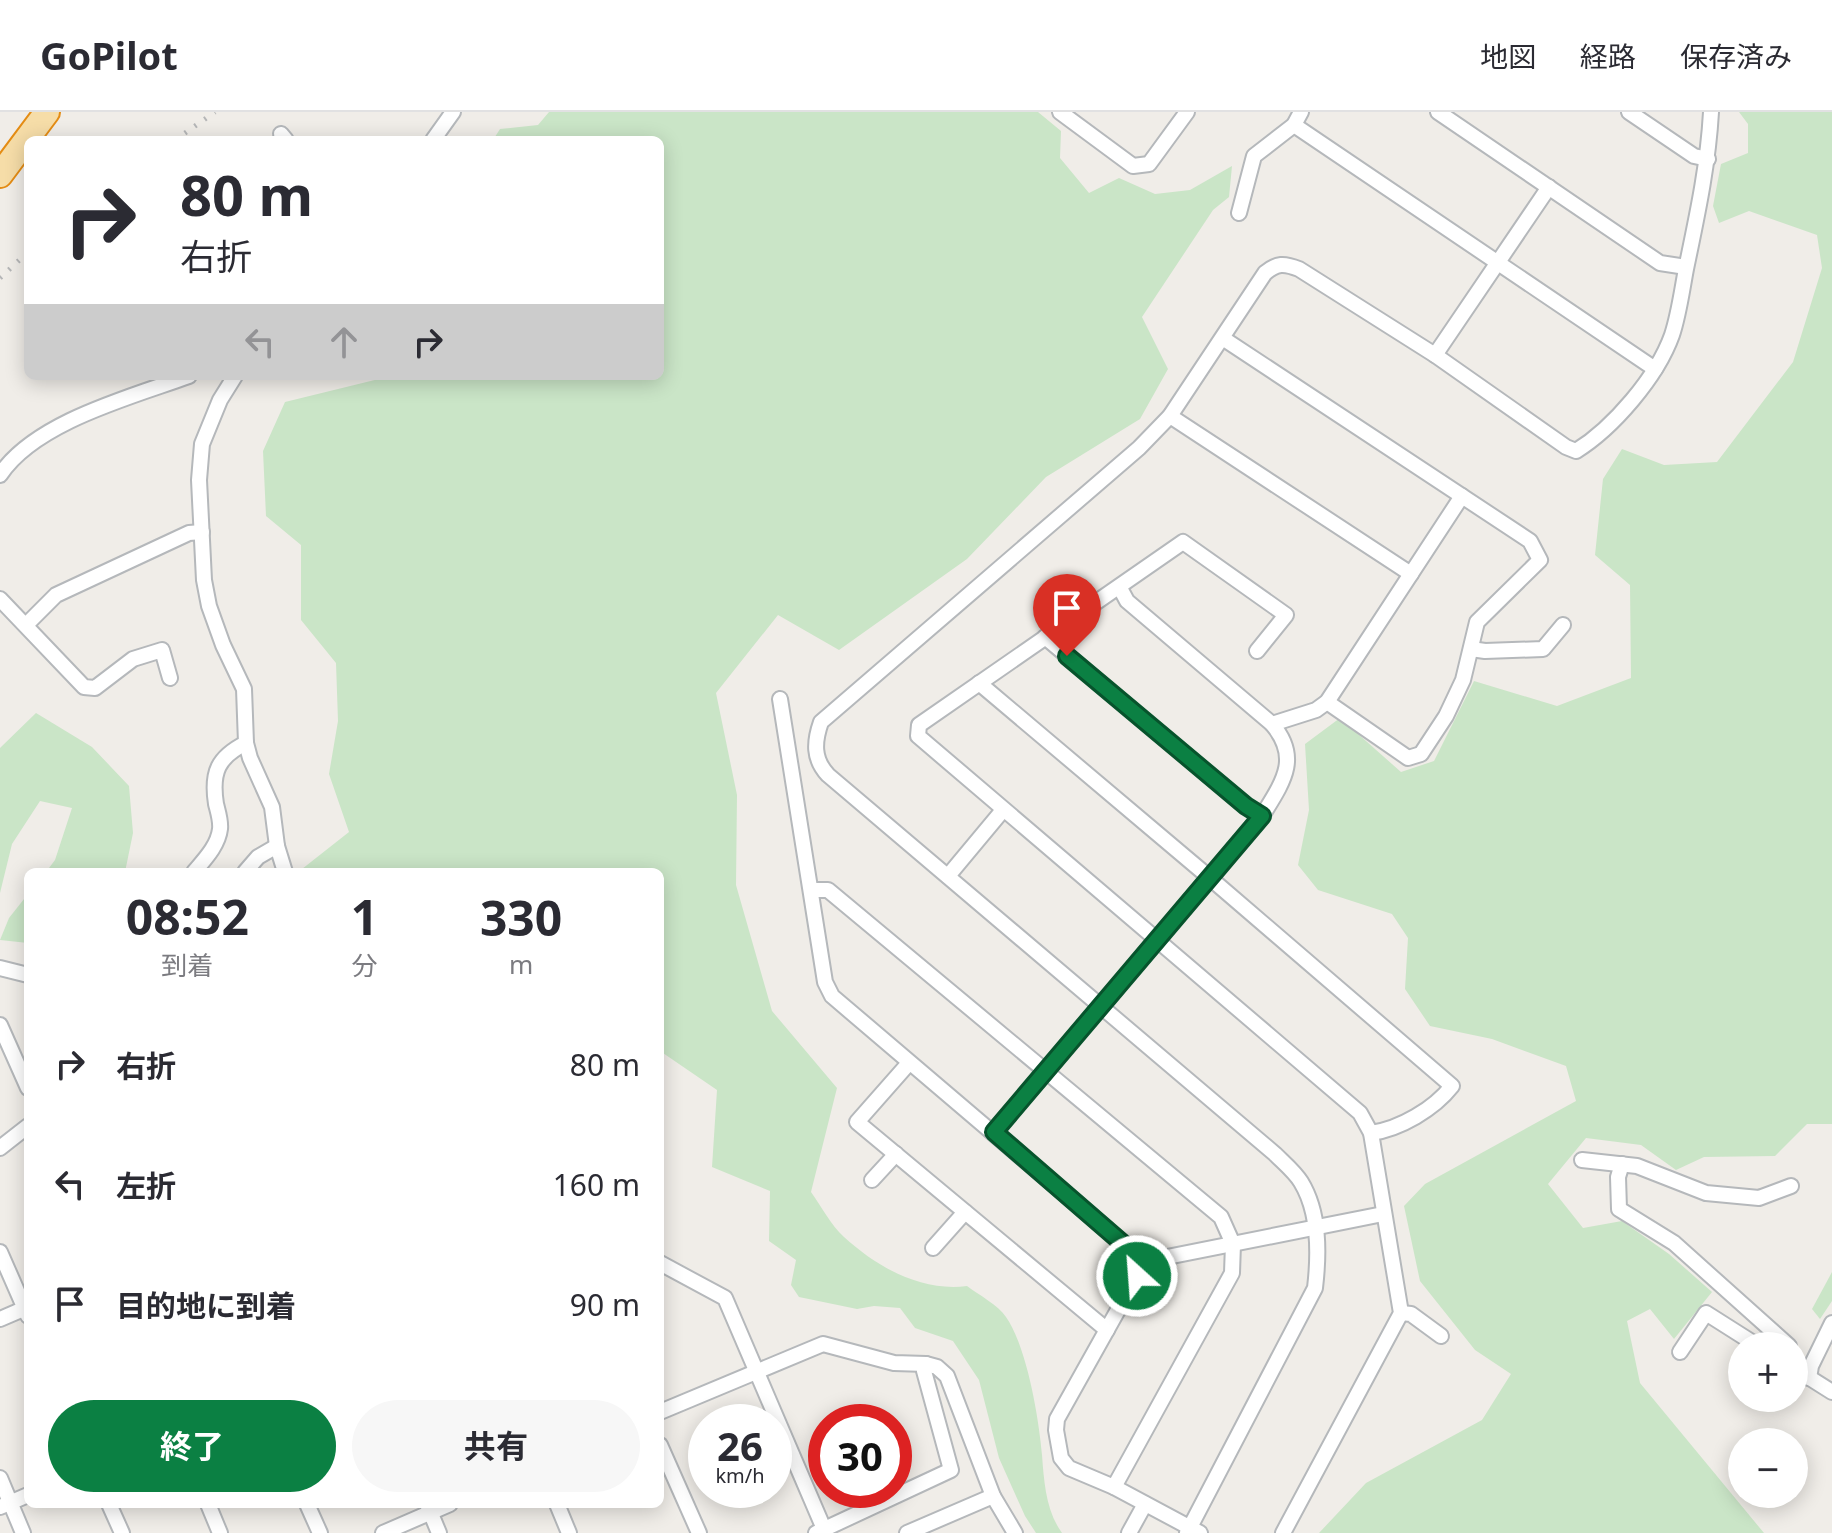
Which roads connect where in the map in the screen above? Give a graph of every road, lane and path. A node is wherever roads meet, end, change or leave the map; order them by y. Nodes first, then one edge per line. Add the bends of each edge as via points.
1 (47, 112) edge
2 (453, 112) edge
3 (1060, 112) edge
4 (1187, 112) edge
5 (1438, 112) edge
6 (1629, 112) edge
7 (1711, 112) edge
8 (1298, 119) edge
9 (29, 136) edge
10 (436, 136) edge
11 (24, 143) edge
12 (1708, 159) junction
13 (0, 175) edge
14 (1549, 187) junction
15 (1239, 213) dead end
16 (1497, 262) junction
17 (1686, 267) junction
18 (1224, 339) junction
19 (1435, 355) junction
20 (1655, 369) junction
21 (177, 380) edge
22 (232, 380) edge
23 (1170, 416) junction
24 (0, 475) edge
25 (1462, 496) junction
26 (202, 532) junction
27 (1411, 574) junction
28 (1120, 588) junction
29 (0, 599) edge
30 (26, 625) junction
31 (1563, 625) dead end
32 (1045, 637) junction
33 (1471, 649) junction
34 (1257, 651) dead end
35 (170, 678) dead end
36 (979, 683) junction
37 (780, 699) dead end
38 (1327, 702) junction
39 (1272, 724) junction
40 (246, 743) junction
41 (816, 753) junction
42 (790, 757) junction
43 (1003, 810) junction
44 (1262, 816) junction
45 (277, 846) junction
46 (197, 868) edge
47 (248, 868) edge
48 (284, 868) edge
49 (948, 876) junction
50 (1210, 878) junction
51 (811, 890) junction
52 (1156, 941) junction
53 (0, 968) edge
54 (24, 974) edge
55 (1101, 1005) junction
56 (0, 1025) edge
57 (909, 1063) junction
58 (1046, 1071) junction
59 (24, 1079) edge
60 (24, 1129) edge
61 (994, 1132) junction
62 (1371, 1133) junction
63 (0, 1148) edge
64 (896, 1154) junction
65 (1582, 1160) dead end
66 (1622, 1164) junction
67 (872, 1180) dead end
68 (1791, 1186) dead end
69 (965, 1212) junction
70 (1383, 1214) junction
71 (1315, 1227) junction
72 (1233, 1244) junction
73 (933, 1248) dead end
74 (0, 1252) edge
75 (1137, 1263) junction
76 (664, 1265) edge
77 (24, 1304) edge
78 (24, 1312) edge
79 (1401, 1313) junction
80 (0, 1319) edge
81 (1832, 1323) edge
82 (1107, 1330) junction
83 (1736, 1332) edge
84 (1773, 1332) edge
85 (1441, 1336) dead end
86 (1680, 1352) dead end
87 (926, 1364) junction
88 (1808, 1369) edge
89 (756, 1370) junction
90 (1810, 1372) junction
91 (1832, 1392) edge
92 (664, 1410) edge
93 (664, 1454) edge
94 (0, 1478) edge
95 (1114, 1487) junction
96 (993, 1496) junction
97 (24, 1497) edge
98 (1145, 1504) junction
99 (5, 1505) edge
100 (111, 1508) edge
101 (210, 1508) edge
102 (309, 1508) edge
103 (428, 1508) edge
104 (559, 1508) edge
105 (820, 1531) edge
106 (1192, 1531) edge
107 (23, 1533) edge
108 (122, 1533) edge
109 (220, 1533) edge
110 (320, 1533) edge
111 (383, 1533) edge
112 (439, 1533) edge
113 (569, 1533) edge
114 (699, 1533) edge
115 (907, 1533) edge
116 (1015, 1533) edge
117 (1129, 1533) edge
118 (1283, 1533) edge

1 - 9 highway
2 - 10 street
3 - 4 street via 1133,166 1149,164
5 - 14 street
6 - 12 street via 1694,156
7 - 12 street
8 - 15 street via 1254,156
8 - 16 street
11 - 13 highway
12 - 17 street
14 - 16 street
14 - 17 street via 1660,263
16 - 19 street
16 - 20 street
17 - 20 street via 1672,335
18 - 19 street via 1265,273 1286,263
18 - 23 street
18 - 25 street
19 - 20 street via 1576,451 1628,404
21 - 24 street via 42,435 23,447
22 - 26 street via 202,444
23 - 27 street
23 - 41 street via 834,709 821,722
25 - 27 street
25 - 33 street via 1530,541 1540,560 1477,622
26 - 30 street via 189,533 56,595
26 - 40 street via 209,606 244,689
27 - 38 street
28 - 32 street
28 - 34 street via 1183,542 1286,615
28 - 39 street via 1127,601
29 - 30 street
30 - 35 street via 84,687 95,688 133,659 162,650
31 - 33 street via 1543,649
32 - 36 street
32 - 44 street
33 - 38 street via 1446,716 1421,754 1408,758
36 - 43 street via 919,725 918,736
36 - 50 street
37 - 42 street
38 - 39 street
39 - 44 street via 1284,738 1289,759
40 - 45 street via 272,807
40 - 46 street via 217,767 220,831
41 - 42 street
41 - 49 street via 828,775
42 - 51 street
43 - 49 street
43 - 52 street
44 - 50 street
45 - 47 street
45 - 48 street
49 - 55 street
50 - 52 street
50 - 62 street via 1452,1086 1440,1101 1385,1131
51 - 57 street via 825,982 832,996
51 - 58 street via 828,890
52 - 55 street
52 - 62 street via 1360,1113
53 - 54 street
55 - 58 street
55 - 71 street via 1275,1154 1300,1180
56 - 59 street
57 - 61 street
57 - 64 street via 857,1122
58 - 61 street
58 - 72 street via 1221,1217
60 - 63 street
61 - 75 street via 1128,1248
62 - 70 street
64 - 67 street
64 - 69 street
65 - 66 street
66 - 68 street via 1706,1193 1759,1198
66 - 84 street via 1619,1209 1674,1243
69 - 73 street
69 - 82 street
70 - 71 street
70 - 79 street
71 - 72 street
71 - 106 street via 1315,1288
72 - 75 street
72 - 95 street via 1232,1273
74 - 77 street
75 - 82 street via 1137,1276
76 - 89 street via 725,1298
78 - 80 street
79 - 85 street via 1411,1314
79 - 118 street
81 - 90 street
82 - 95 street via 1057,1419 1056,1430 1061,1458 1069,1468
83 - 86 street via 1706,1313
87 - 89 street via 894,1363 823,1344
87 - 96 street via 947,1376
87 - 105 street via 951,1470
88 - 90 street
89 - 92 street
89 - 105 street
90 - 91 street
93 - 114 street
94 - 99 street
95 - 98 street
96 - 115 street
96 - 116 street
97 - 99 street
98 - 106 street
98 - 117 street
99 - 107 street
100 - 108 street
101 - 109 street
102 - 110 street
103 - 111 street
103 - 112 street
104 - 113 street

